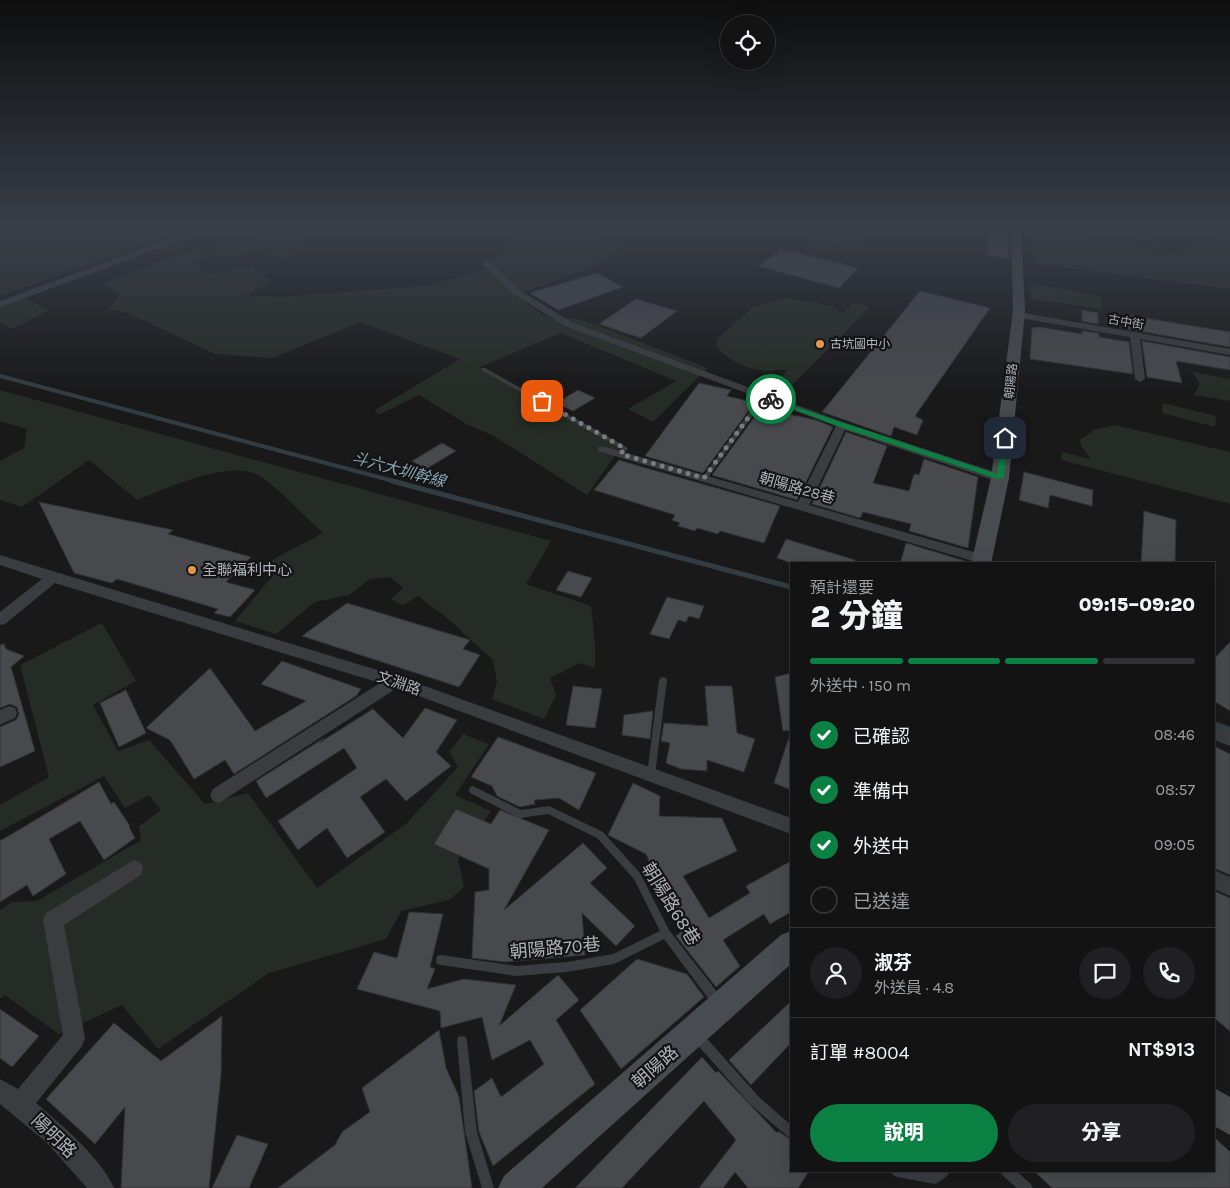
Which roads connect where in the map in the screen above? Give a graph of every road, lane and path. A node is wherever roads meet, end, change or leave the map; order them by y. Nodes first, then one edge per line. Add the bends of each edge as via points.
1 (60, 281) edge
2 (505, 281) edge
3 (1017, 281) edge
4 (0, 304) edge
5 (1018, 315) junction
6 (1135, 337) junction
7 (1230, 352) edge
8 (483, 369) dead end
9 (1140, 379) dead end
10 (764, 396) junction
11 (842, 425) junction
12 (602, 449) dead end
13 (621, 454) junction
14 (704, 478) junction
15 (1000, 478) junction
16 (802, 506) junction
17 (0, 560) edge
18 (982, 561) edge
19 (53, 578) junction
20 (0, 620) edge
21 (664, 680) dead end
22 (396, 681) junction
23 (1215, 733) edge
24 (1230, 739) edge
25 (651, 775) junction
26 (473, 790) dead end
27 (219, 795) dead end
28 (790, 826) edge
29 (134, 869) dead end
30 (1215, 880) edge
31 (1230, 887) edge
32 (666, 932) junction
33 (790, 946) edge
34 (441, 960) dead end
35 (721, 1007) junction
36 (694, 1033) junction
37 (462, 1041) dead end
38 (0, 1090) edge
39 (21, 1104) junction
40 (1215, 1106) edge
41 (1230, 1118) edge
42 (790, 1131) edge
43 (902, 1172) edge
44 (943, 1172) edge
45 (1007, 1172) edge
46 (522, 1186) edge
47 (102, 1188) edge
48 (488, 1188) edge
49 (1027, 1188) edge

1 - 4 street
2 - 10 street via 515,291 568,324
3 - 5 main road, 朝陽路
5 - 6 street, 古中街
5 - 15 main road, 朝陽路
6 - 7 street, 古中街
6 - 9 street
8 - 13 lane via 624,448
10 - 11 street
10 - 14 lane
11 - 15 street
11 - 16 street
12 - 13 street, 朝陽路28巷
13 - 14 street, 朝陽路28巷
14 - 16 street, 朝陽路28巷
15 - 18 main road, 朝陽路
16 - 18 street, 朝陽路28巷
17 - 19 street, 文淵路
19 - 20 street
19 - 22 street, 文淵路
21 - 25 lane
22 - 25 street, 文淵路
22 - 27 street
23 - 24 street
25 - 28 street, 文淵路
26 - 32 lane, 朝陽路68巷 via 520,814 549,810 600,835 637,876
29 - 39 street via 53,920 74,1038
30 - 31 street
32 - 34 lane, 朝陽路70巷 via 614,959 567,967 516,971
32 - 35 lane, 朝陽路68巷
33 - 35 main road, 朝陽路
35 - 36 main road, 朝陽路
36 - 42 lane via 756,1101
36 - 46 main road, 朝陽路
37 - 48 lane via 470,1132
38 - 39 street, 陽明路
39 - 47 street, 陽明路 via 81,1162
40 - 41 main road
43 - 44 lane via 935,1178
45 - 49 lane

